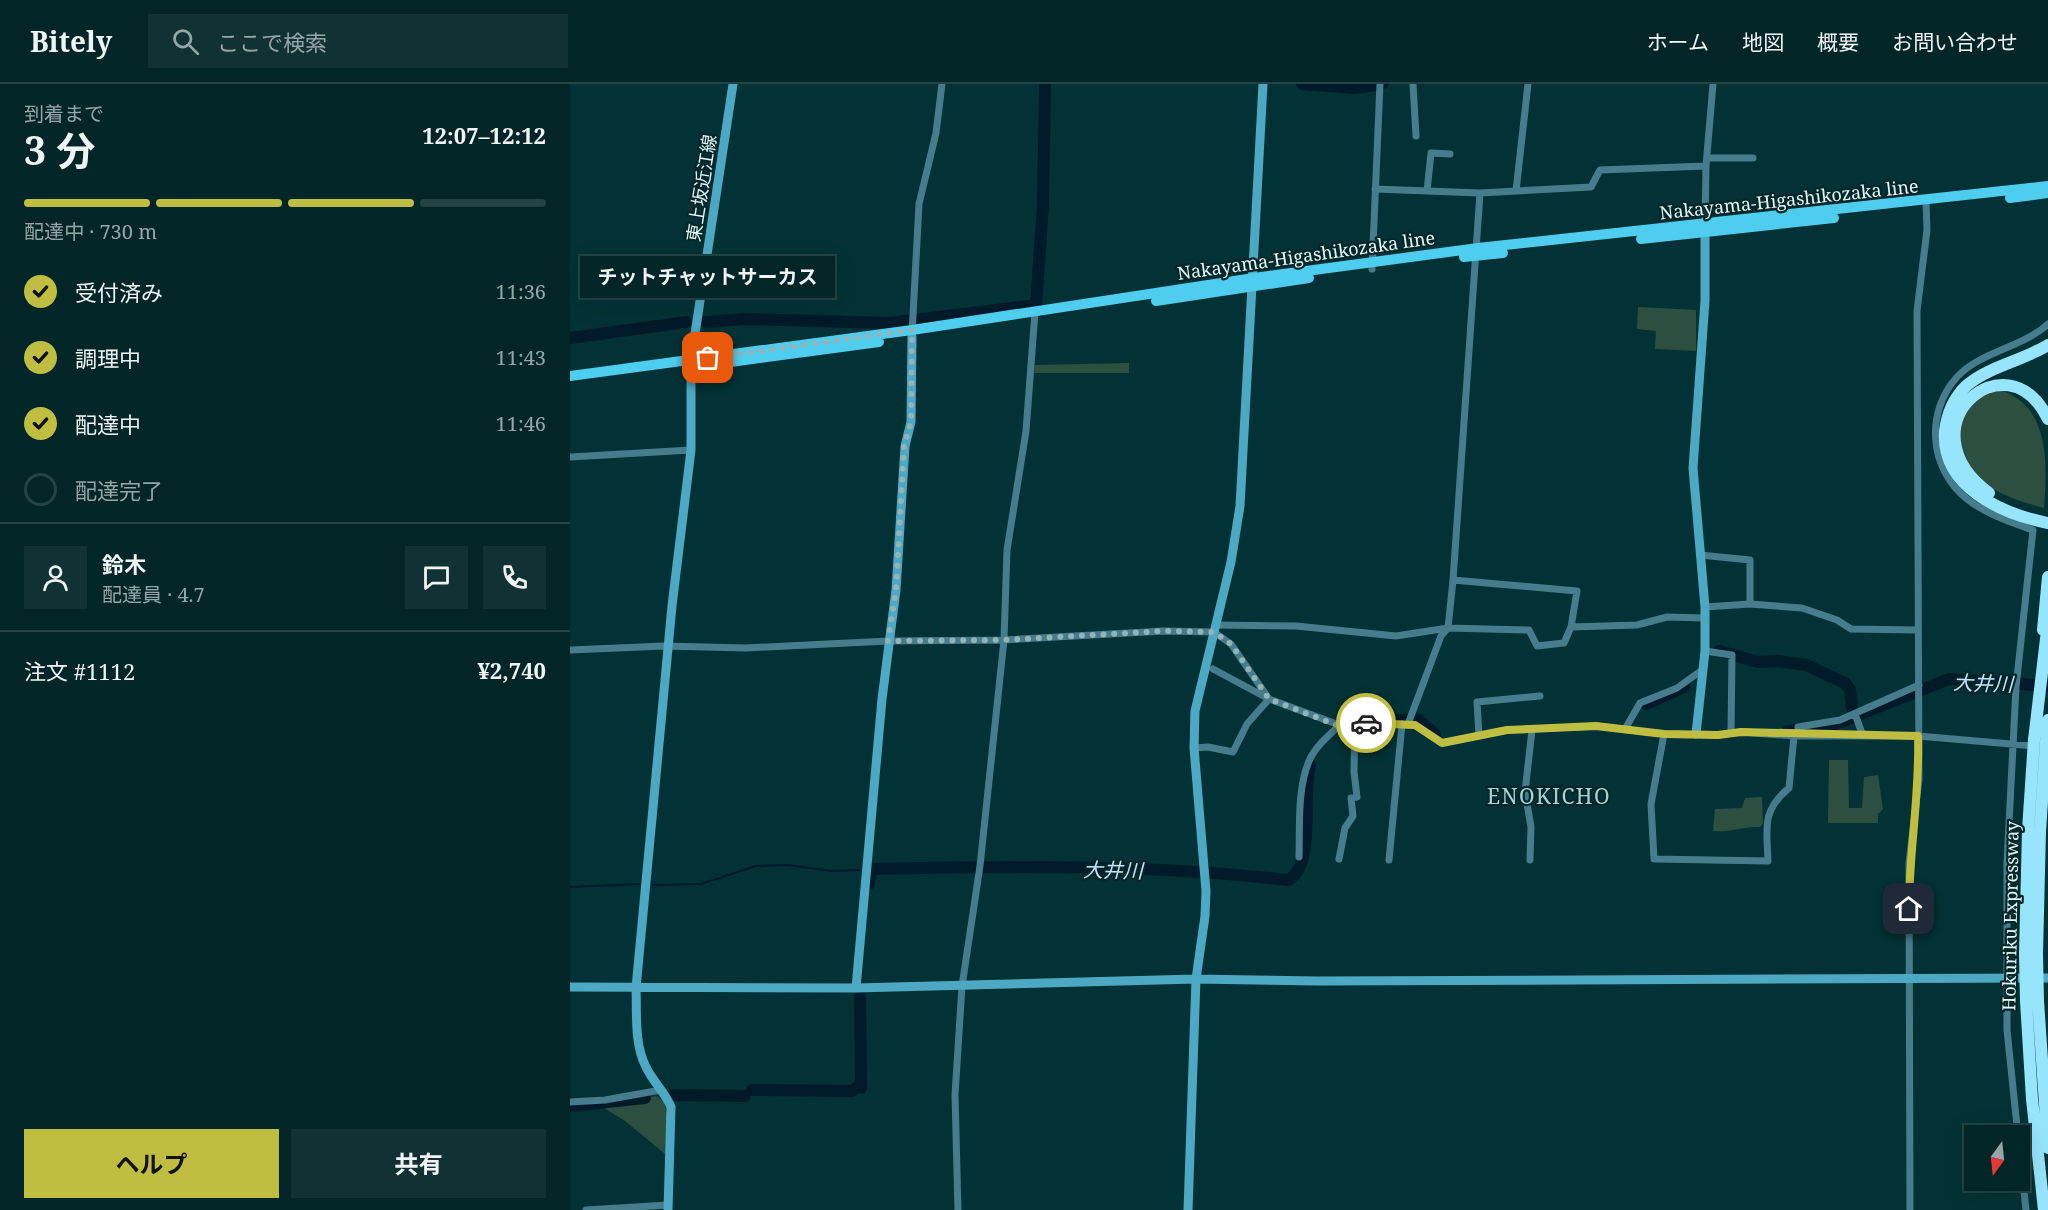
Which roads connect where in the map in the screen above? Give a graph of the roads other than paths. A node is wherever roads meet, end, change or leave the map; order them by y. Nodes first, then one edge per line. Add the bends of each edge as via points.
1 (733, 84) edge
2 (942, 84) edge
3 (1263, 84) edge
4 (1413, 84) edge
5 (1528, 84) edge
6 (1713, 84) edge
7 (1380, 85) edge
8 (1416, 136) dead end
9 (1450, 154) dead end
10 (1753, 158) dead end
11 (1706, 162) junction
12 (2048, 186) edge
13 (1376, 189) junction
14 (1427, 191) junction
15 (1516, 191) junction
16 (1480, 193) junction
17 (2048, 193) edge
18 (1926, 204) junction
19 (1705, 228) junction
20 (1477, 252) junction
21 (1372, 265) junction
22 (1254, 282) junction
23 (1034, 315) junction
24 (2048, 324) edge
25 (912, 327) junction
26 (2048, 345) edge
27 (691, 364) junction
28 (570, 376) edge
29 (570, 382) edge
30 (2048, 419) edge
31 (691, 450) junction
32 (570, 457) edge
33 (2048, 516) edge
34 (2048, 524) edge
35 (1700, 555) junction
36 (2048, 577) edge
37 (1453, 580) junction
38 (1750, 604) junction
39 (1705, 607) junction
40 (1704, 618) junction
41 (2048, 622) edge
42 (1571, 627) junction
43 (1448, 628) junction
44 (1215, 629) junction
45 (1918, 630) junction
46 (1004, 640) junction
47 (888, 641) junction
48 (669, 646) junction
49 (570, 650) edge
50 (1705, 651) junction
51 (1213, 669) dead end
52 (1702, 670) junction
53 (2041, 670) junction
54 (1919, 686) junction
55 (1540, 696) dead end
56 (1269, 699) junction
57 (1856, 716) junction
58 (2048, 720) edge
59 (1408, 722) junction
60 (1354, 723) junction
61 (1339, 726) junction
62 (1625, 729) junction
63 (1532, 730) junction
64 (1731, 733) junction
65 (1797, 733) junction
66 (1664, 734) junction
67 (1695, 734) junction
68 (1479, 736) junction
69 (1863, 736) junction
70 (1918, 736) junction
71 (2013, 745) junction
72 (2044, 746) edge
73 (1194, 748) junction
74 (2037, 831) junction
75 (1299, 857) dead end
76 (1339, 859) dead end
77 (1389, 860) dead end
78 (1530, 860) dead end
79 (2031, 953) junction
80 (2007, 978) junction
81 (2048, 978) edge
82 (1196, 979) junction
83 (1908, 979) junction
84 (570, 987) edge
85 (962, 987) junction
86 (636, 988) junction
87 (856, 988) junction
88 (2032, 1001) junction
89 (661, 1090) junction
90 (570, 1102) edge
91 (2017, 1125) edge
92 (2048, 1148) edge
93 (2024, 1191) edge
94 (668, 1207) edge
95 (586, 1210) edge
96 (958, 1210) edge
97 (1188, 1210) edge
98 (1910, 1210) edge
99 (2026, 1210) edge
100 (2044, 1210) edge

1 - 27 street, 東上坂近江線
2 - 25 street via 936,133 919,204
3 - 22 street
4 - 8 street
5 - 15 street
6 - 11 street
7 - 13 street
9 - 14 street via 1431,153
10 - 11 street
11 - 15 street via 1600,170 1591,187
11 - 19 street
12 - 18 main road, Nakayama-Higashikozaka line
13 - 14 street
13 - 21 street
14 - 16 street
15 - 16 street
16 - 20 street
17 - 18 main road, Nakayama-Higashikozaka line
18 - 19 main road, Nakayama-Higashikozaka line
18 - 45 street via 1927,230 1917,311
19 - 20 main road, Nakayama-Higashikozaka line
19 - 35 street via 1705,302 1693,468
20 - 21 main road, Nakayama-Higashikozaka line
20 - 37 street
21 - 22 main road, Nakayama-Higashikozaka line
22 - 23 main road, Nakayama-Higashikozaka line
22 - 44 street via 1240,506
23 - 25 main road, Nakayama-Higashikozaka line
23 - 46 street via 1026,431 1007,550
24 - 71 street via 2025,341 1984,358 1958,376 1943,397 1935,427 1937,456 1948,479 1960,492 1998,517 2033,530
25 - 27 main road, Nakayama-Higashikozaka line
25 - 47 street via 911,422 904,446 897,578
26 - 34 highway via 1985,374 1965,388 1953,404 1945,434 1953,467 1970,488 2007,511
27 - 28 main road, Nakayama-Higashikozaka line
27 - 29 main road, Nakayama-Higashikozaka line
27 - 31 street, 東上坂近江線
30 - 33 highway via 2026,393 1993,385 1973,394 1962,406 1954,437 1960,463 1980,486 2010,503
31 - 32 street
31 - 48 street, 東上坂近江線
35 - 38 street via 1750,560
35 - 39 street
36 - 53 highway
37 - 42 street via 1576,591
37 - 43 street
38 - 39 street
38 - 45 street via 1802,608 1851,629
39 - 40 street
40 - 42 street via 1667,617 1637,625
40 - 50 street
41 - 53 highway
42 - 43 street via 1564,643 1537,645 1529,630
43 - 44 street via 1396,636 1296,626
43 - 59 street via 1441,636
44 - 46 street
44 - 56 street via 1231,644
44 - 73 street via 1195,711
45 - 54 street
46 - 47 street
46 - 85 street via 980,869
47 - 48 street via 746,648
47 - 87 street
48 - 49 street
48 - 86 street, 東上坂近江線
50 - 52 street
50 - 64 street via 1732,655
51 - 56 street
52 - 62 street via 1677,688 1640,703
52 - 67 street
53 - 72 highway, Hokuriku Expressway via 2038,693
54 - 57 street
54 - 70 street
55 - 68 street via 1478,702
56 - 61 street
56 - 73 street via 1247,724 1233,752
57 - 65 street
57 - 69 street
58 - 72 highway, Hokuriku Expressway
59 - 60 street
59 - 68 street via 1442,743
59 - 77 street
60 - 61 street
60 - 76 street via 1357,797 1351,798 1353,816 1345,828
61 - 75 street via 1310,759 1304,774
62 - 63 street via 1596,726
62 - 66 street
63 - 68 street
63 - 78 street via 1525,792 1531,827
64 - 65 street
64 - 67 street
65 - 66 street via 1789,789 1771,805 1768,813 1768,861 1654,859 1651,804
65 - 69 street
66 - 67 street
69 - 70 street
70 - 71 street
70 - 83 street via 1920,779 1909,863
71 - 72 street
71 - 80 street
72 - 74 highway, Hokuriku Expressway, bridge
73 - 82 street via 1205,872 1205,916
74 - 79 highway, Hokuriku Expressway
74 - 79 highway, Hokuriku Expressway via 2038,874
79 - 88 highway, Hokuriku Expressway, bridge
80 - 81 street
80 - 83 street
80 - 91 street via 2007,1030
82 - 83 street
82 - 85 street
82 - 97 street
83 - 98 street
84 - 86 street
85 - 87 street
85 - 96 street via 955,1095
86 - 87 street
86 - 89 street, 東上坂近江線 via 639,1044 645,1066
88 - 92 highway, Hokuriku Expressway
88 - 100 highway, Hokuriku Expressway via 2031,1099
89 - 90 street
89 - 94 street, 東上坂近江線 via 671,1107
93 - 99 street
94 - 95 street

